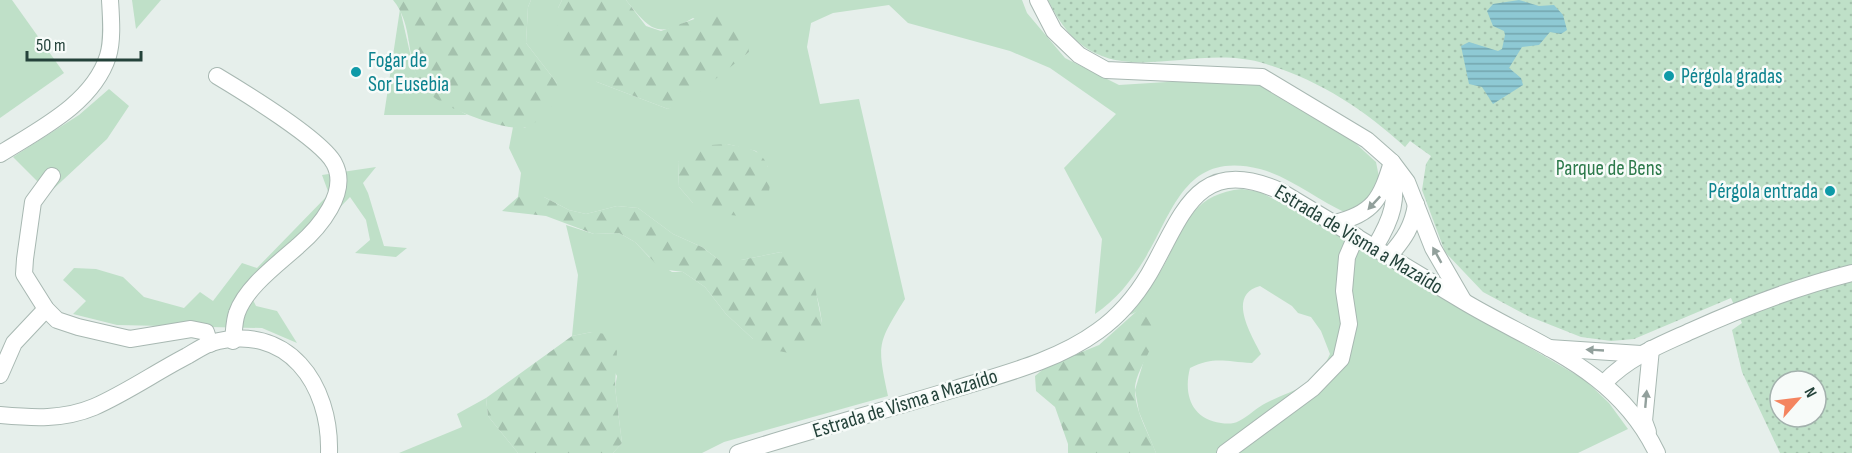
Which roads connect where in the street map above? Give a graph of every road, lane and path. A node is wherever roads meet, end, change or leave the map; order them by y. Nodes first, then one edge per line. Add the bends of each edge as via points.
1 (110, 0) edge
2 (1038, 0) edge
3 (217, 76) dead end
4 (0, 154) edge
5 (1392, 162) junction
6 (52, 176) dead end
7 (1416, 204) junction
8 (1334, 223) junction
9 (1356, 236) junction
10 (1375, 247) junction
11 (1390, 255) junction
12 (1852, 273) edge
13 (1465, 302) junction
14 (46, 309) junction
15 (234, 341) junction
16 (210, 344) junction
17 (1549, 348) junction
18 (1646, 352) junction
19 (0, 375) edge
20 (1605, 382) junction
21 (0, 416) edge
22 (1656, 450) edge
23 (329, 453) edge
24 (738, 453) edge
25 (1225, 453) edge

1 - 4 street via 109,54 94,86 73,105
2 - 5 street via 1054,31 1079,55 1106,70 1262,77 1349,128
3 - 15 street via 308,138 334,163 339,180 337,197 306,238 260,279 237,313
5 - 7 street via 1407,182
5 -> 8 street via 1382,193 1371,208
5 - 10 street via 1396,191 1393,212
6 - 14 street via 33,202 24,274
7 - 11 street via 1414,220
13 -> 7 street via 1433,248
8 - 9 street, Estrada de Visma a Mazaído
8 - 24 street, Estrada de Visma a Mazaído via 1264,184 1233,181 1209,186 1186,204 1149,275 1127,305 1078,343 987,379
9 - 10 street, Estrada de Visma a Mazaído
9 - 25 street via 1347,257 1344,291 1349,324 1341,359 1313,388
10 - 11 street, Estrada de Visma a Mazaído
11 - 13 street, Estrada de Visma a Mazaído
12 - 18 street via 1792,289
13 - 17 street, Estrada de Visma a Mazaído
14 - 16 street via 57,320 130,339 191,329 206,332
14 - 19 street via 14,344
15 - 16 street
15 - 23 street via 271,345 289,354 305,369 324,401 330,432
16 - 21 street via 95,407 45,419
18 -> 17 street
17 - 20 street, Estrada de Visma a Mazaído
18 - 20 street
22 -> 18 street via 1644,421
20 - 22 street, Estrada de Visma a Mazaído

